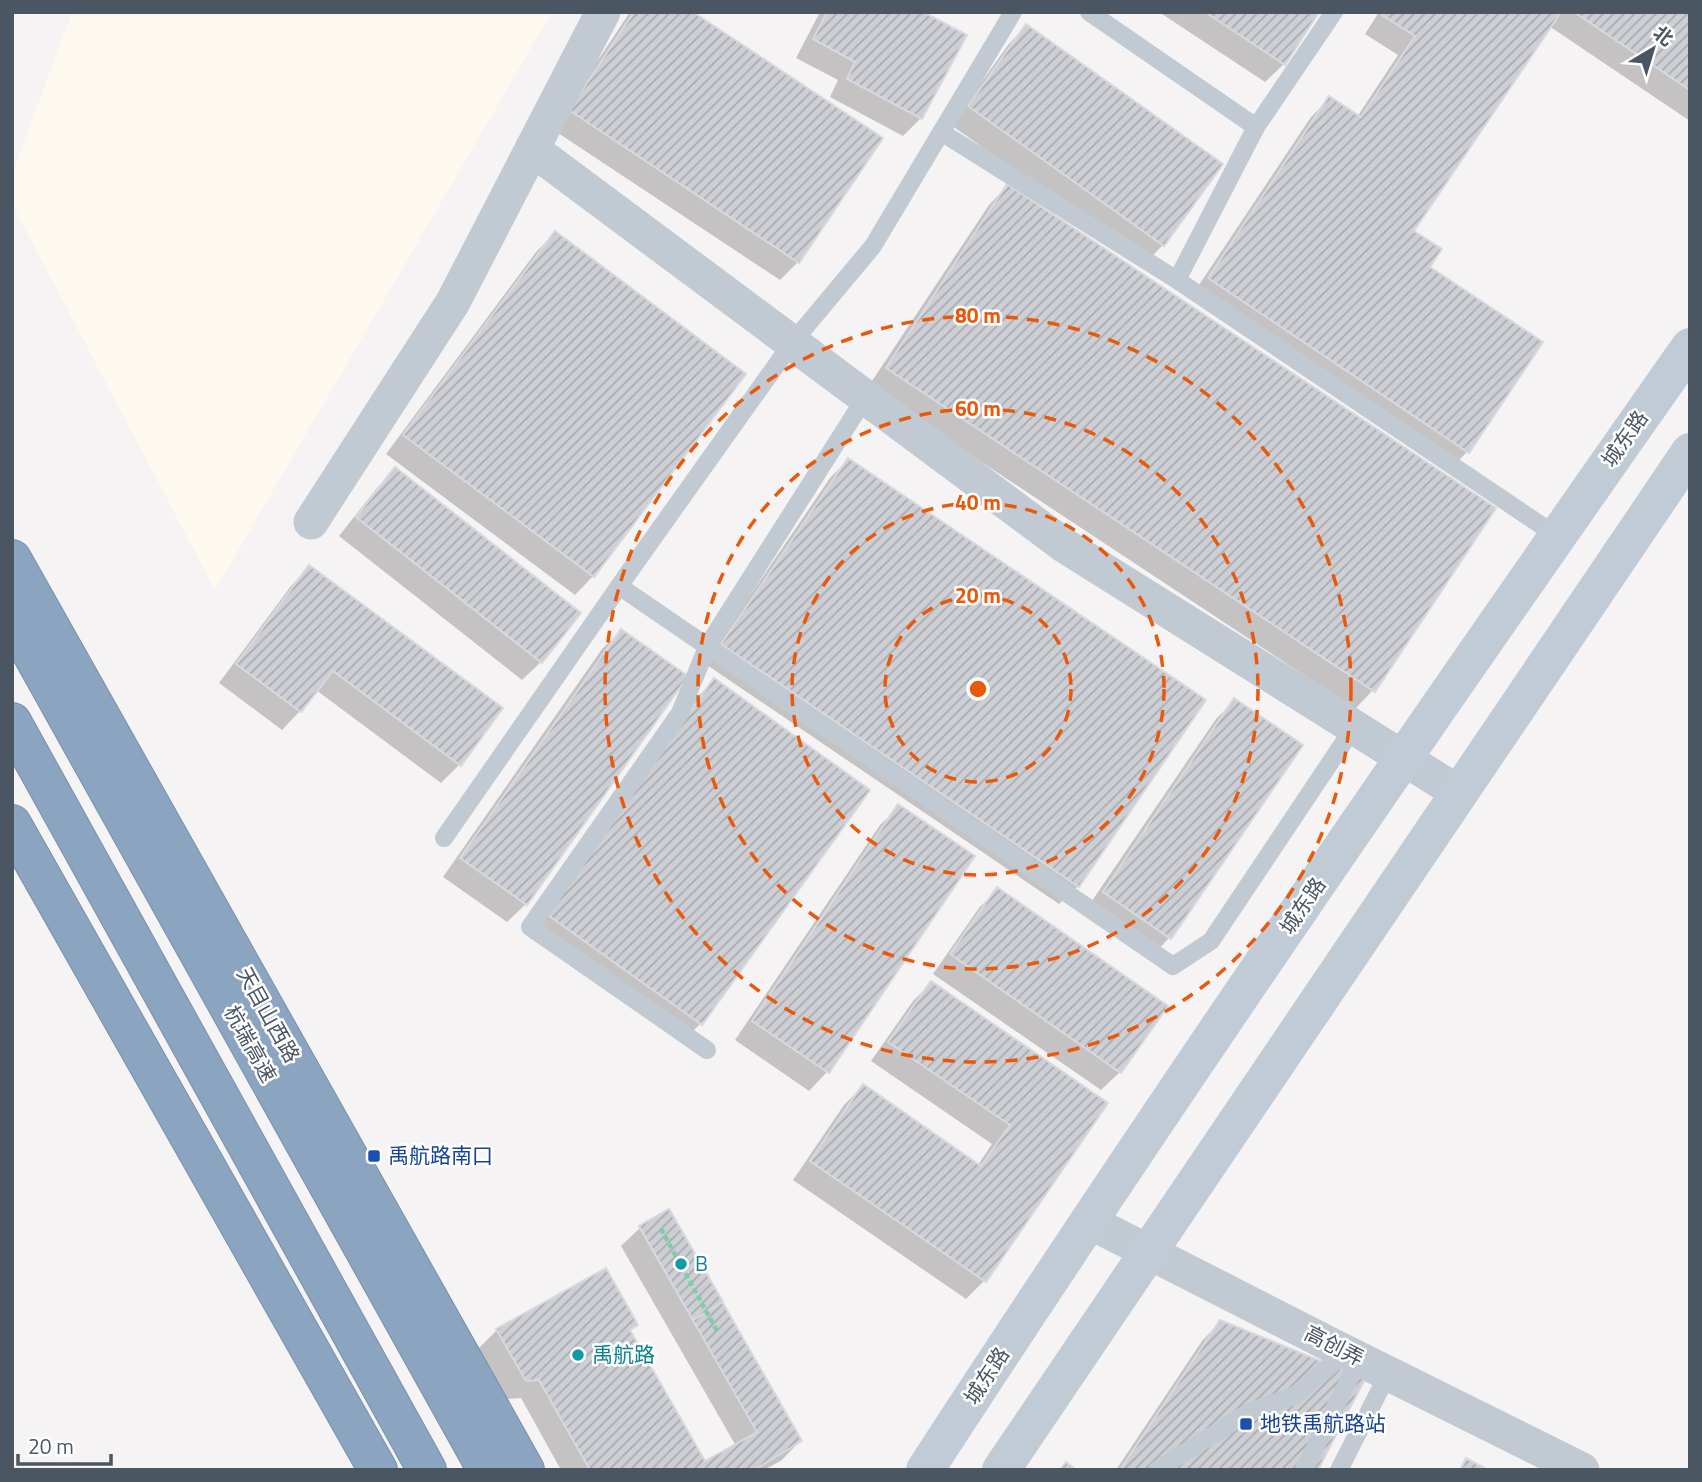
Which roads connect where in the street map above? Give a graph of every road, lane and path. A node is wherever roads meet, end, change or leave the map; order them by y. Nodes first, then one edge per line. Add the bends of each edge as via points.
1 (603, 12) edge
2 (1013, 12) edge
3 (1089, 12) edge
4 (1334, 12) edge
5 (1256, 127) junction
6 (942, 132) junction
7 (532, 149) junction
8 (1177, 280) junction
9 (792, 344) junction
10 (1690, 347) edge
11 (865, 398) junction
12 (1690, 452) edge
13 (311, 522) dead end
14 (1557, 536) junction
15 (12, 559) edge
16 (620, 586) junction
17 (12, 618) edge
18 (708, 645) junction
19 (12, 722) edge
20 (1354, 727) junction
21 (1405, 758) junction
22 (1459, 793) junction
23 (12, 824) edge
24 (444, 838) dead end
25 (706, 1050) dead end
26 (1088, 1220) junction
27 (660, 1229) dead end
28 (1148, 1250) junction
29 (717, 1331) dead end
30 (1361, 1360) junction
31 (378, 1470) edge
32 (428, 1470) edge
33 (487, 1470) edge
34 (525, 1470) edge
35 (925, 1470) edge
36 (1001, 1470) edge
37 (1157, 1470) edge
38 (1304, 1470) edge
39 (1339, 1470) edge
40 (1582, 1470) edge

1 - 7 street
2 - 6 lane
3 - 5 lane
4 - 5 lane
5 - 8 lane
6 - 8 lane
6 - 9 lane via 873,246
7 - 9 street
7 - 13 street via 453,302
8 - 14 lane
9 - 11 street
9 - 16 lane
10 - 14 street, 城东路
11 - 18 lane
11 - 20 street via 1065,546
12 - 22 street
14 - 21 street, 城东路
15 - 34 highway, 天目山西路
16 - 18 lane
16 - 24 lane
17 - 33 highway, 杭瑞高速
18 - 20 lane via 1174,966 1210,941
18 - 25 lane via 680,713 530,927
19 - 32 highway
20 - 21 street
21 - 22 street
21 - 26 street, 城东路
22 - 28 street
23 - 31 highway
26 - 28 street, 高创弄
26 - 35 street, 城东路
27 - 29 path
28 - 30 street, 高创弄
28 - 36 street
30 - 37 lane via 1331,1365 1294,1396 1249,1412
30 - 38 lane
30 - 39 lane
30 - 40 street, 高创弄

